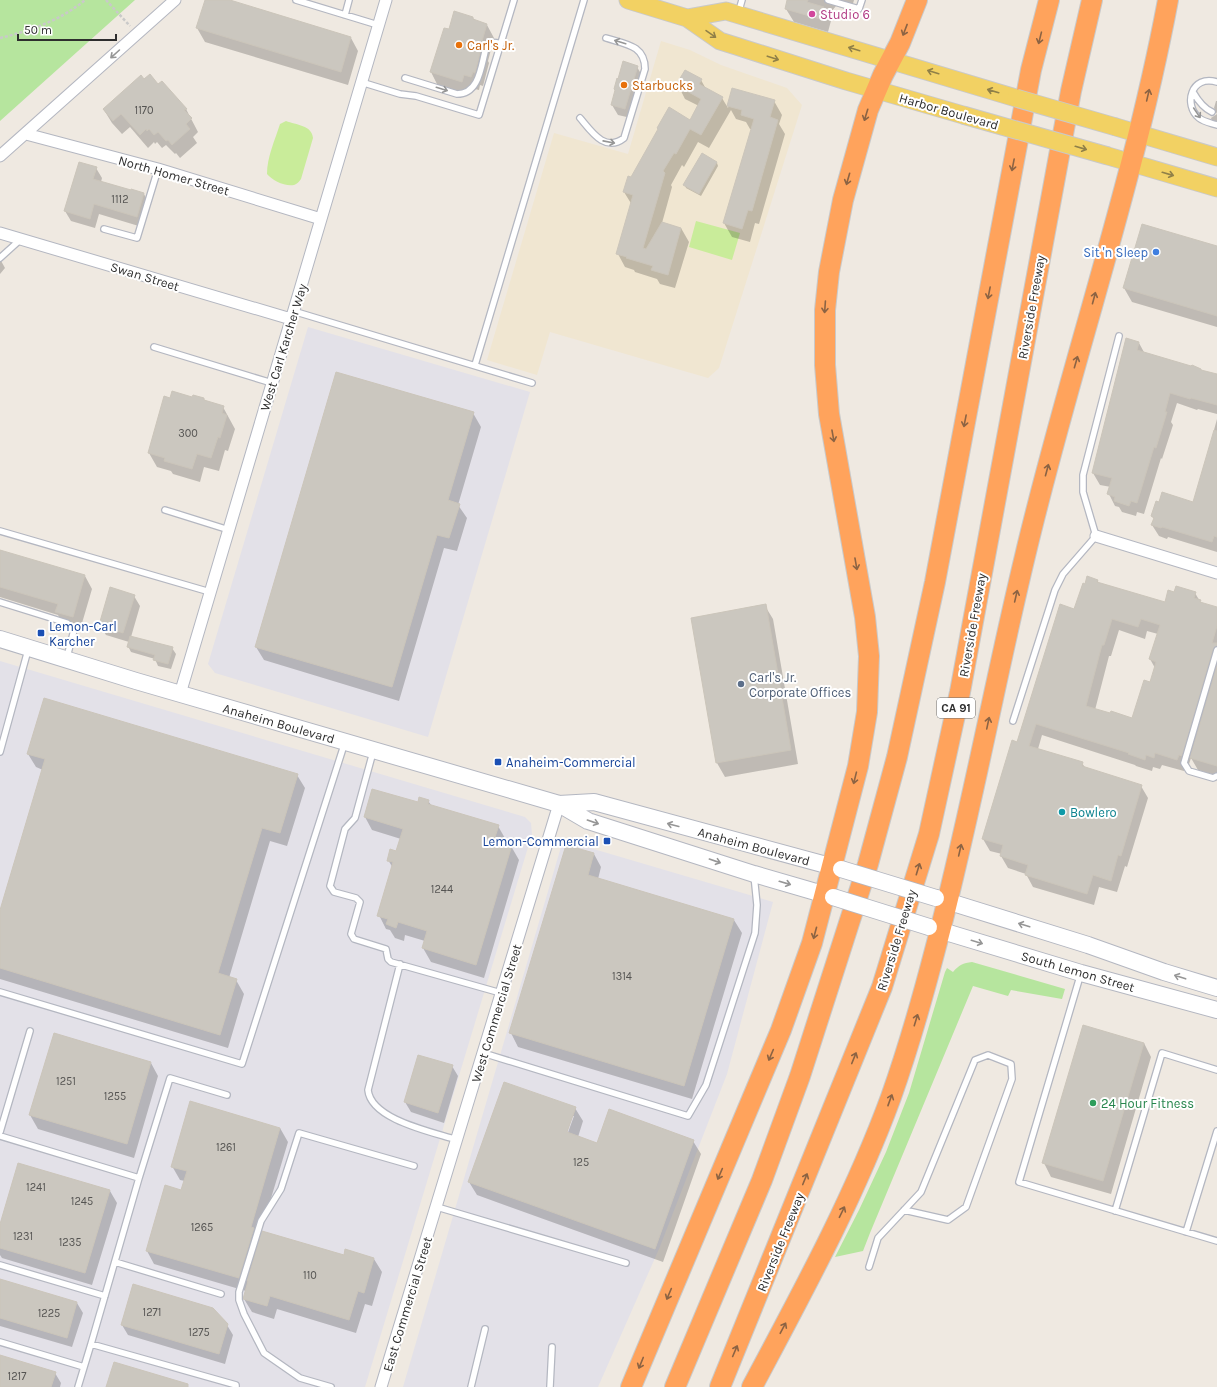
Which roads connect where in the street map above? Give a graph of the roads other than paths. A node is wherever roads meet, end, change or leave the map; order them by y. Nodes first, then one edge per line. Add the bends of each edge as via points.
1 (175, 0) edge
2 (296, 0) edge
3 (349, 0) edge
4 (386, 0) edge
5 (514, 0) edge
6 (584, 0) edge
7 (828, 0) edge
8 (862, 0) edge
9 (917, 0) edge
10 (1049, 0) edge
11 (1092, 0) edge
12 (1168, 0) edge
13 (635, 1) edge
14 (740, 7) edge
15 (345, 15) junction
16 (688, 18) junction
17 (378, 25) junction
18 (606, 38) dead end
19 (501, 44) junction
20 (891, 60) junction
21 (405, 78) dead end
22 (361, 82) junction
23 (1217, 82) edge
24 (877, 90) junction
25 (1193, 92) junction
26 (1212, 112) dead end
27 (580, 118) dead end
28 (1217, 125) edge
29 (1139, 133) junction
30 (26, 134) junction
31 (0, 156) edge
32 (1217, 157) edge
33 (1131, 163) junction
34 (158, 169) junction
35 (1217, 188) edge
36 (321, 219) junction
37 (104, 229) dead end
38 (0, 233) edge
39 (21, 239) junction
40 (0, 258) edge
41 (292, 315) junction
42 (1118, 336) dead end
43 (154, 347) dead end
44 (475, 365) junction
45 (532, 382) dead end
46 (272, 383) junction
47 (165, 510) dead end
48 (229, 530) junction
49 (0, 531) edge
50 (1096, 536) junction
51 (1217, 573) edge
52 (210, 592) junction
53 (0, 602) edge
54 (0, 640) edge
55 (29, 648) junction
56 (1217, 650) edge
57 (66, 660) junction
58 (180, 694) junction
59 (1013, 721) dead end
60 (345, 742) junction
61 (373, 750) junction
62 (0, 752) edge
63 (1217, 776) edge
64 (559, 804) junction
65 (837, 868) junction
66 (754, 874) junction
67 (829, 896) junction
68 (942, 900) junction
69 (935, 929) junction
70 (400, 964) junction
71 (1081, 973) junction
72 (1217, 988) edge
73 (0, 992) edge
74 (501, 993) junction
75 (1217, 1010) edge
76 (30, 1031) dead end
77 (483, 1053) junction
78 (1217, 1070) edge
79 (227, 1095) dead end
80 (1217, 1131) edge
81 (0, 1132) edge
82 (0, 1136) edge
83 (457, 1140) junction
84 (414, 1166) dead end
85 (139, 1178) junction
86 (437, 1207) junction
87 (904, 1210) junction
88 (1116, 1211) junction
89 (432, 1222) joint
90 (1186, 1232) junction
91 (1217, 1241) edge
92 (115, 1262) junction
93 (626, 1263) dead end
94 (0, 1265) edge
95 (869, 1267) dead end
96 (221, 1294) dead end
97 (105, 1296) junction
98 (485, 1329) dead end
99 (0, 1342) edge
100 (92, 1344) junction
101 (552, 1347) dead end
102 (84, 1367) junction
103 (78, 1387) edge
104 (236, 1387) edge
105 (331, 1387) edge
106 (382, 1387) edge
107 (470, 1387) edge
108 (550, 1387) edge
109 (631, 1387) edge
110 (675, 1387) edge
111 (720, 1387) edge
112 (752, 1387) edge

1 -> 30 street
2 - 15 lane
3 - 15 lane
4 - 17 street, West Carl Karcher Way
5 - 19 lane
6 - 44 lane
7 - 8 lane via 859,9
9 -> 20 highway
10 -> 110 highway via 1031,70 935,582 895,765 868,864 800,1076 762,1180
111 -> 11 highway, Riverside Freeway / CA 91 via 882,987 928,834 960,692 1071,91
29 -> 12 highway
13 - 16 main road, Harbor Boulevard
14 - 16 main road, Harbor Boulevard
20 -> 14 main road, Harbor Boulevard
15 - 17 lane
16 -> 24 main road, Harbor Boulevard via 720,41
17 - 22 street, West Carl Karcher Way
27 -> 18 lane via 605,142 612,144 624,138 645,62 637,49
21 -> 19 lane via 463,94 473,88 489,43
19 - 22 lane via 479,115
20 - 24 highway
29 -> 20 main road, Harbor Boulevard, bridge
22 - 36 street, West Carl Karcher Way
23 - 25 lane via 1202,81
24 -> 33 main road, Harbor Boulevard, bridge
24 -> 65 highway via 868,110 843,200 829,272 825,310 825,365 829,414 865,616 869,656 863,740
25 - 26 lane
25 -> 28 lane via 1193,110 1198,117
29 - 32 main road, Harbor Boulevard
29 - 33 highway
30 - 31 street
30 - 34 street, North Homer Street
33 -> 35 main road, Harbor Boulevard
68 -> 33 highway via 1026,550
34 - 36 street, North Homer Street
34 - 37 lane via 137,238
36 - 41 street, West Carl Karcher Way
38 - 39 street, Swan Street
39 - 40 lane
39 - 41 street, Swan Street
41 - 44 lane
41 - 46 street, West Carl Karcher Way
42 - 50 lane via 1083,475 1083,492
43 - 46 lane
44 - 45 lane
46 - 48 street, West Carl Karcher Way
47 - 48 lane
48 - 52 street, West Carl Karcher Way
49 - 52 lane
50 - 51 street
50 - 59 lane via 1063,574 1054,590
52 - 58 street, West Carl Karcher Way
53 - 57 lane via 67,622 74,630
54 - 55 street, Anaheim Boulevard
55 - 57 street, Anaheim Boulevard
55 - 62 lane
56 - 63 lane via 1184,762 1189,771 1212,778
57 - 58 street, Anaheim Boulevard
58 - 60 street, Anaheim Boulevard
60 - 61 street, Anaheim Boulevard
60 - 73 lane via 242,1064
61 - 64 street, Anaheim Boulevard
61 - 70 lane via 355,818 345,829 330,886 334,892 356,898 360,902 351,934 354,938 386,949 388,960
65 -> 64 street, Anaheim Boulevard via 594,802
64 -> 66 street, Anaheim Boulevard via 588,821
64 - 74 street, West Commercial Street
65 - 67 highway
65 - 68 street, Anaheim Boulevard, bridge
66 -> 67 street, Anaheim Boulevard
66 - 77 lane via 757,905 755,933 706,1085 688,1116
67 - 69 street, Anaheim Boulevard, bridge
67 -> 109 highway via 781,1030
68 - 69 highway
72 -> 68 street, South Lemon Street
69 -> 71 street, South Lemon Street
112 -> 69 highway via 840,1216 876,1137 905,1057 919,1009
70 - 74 lane
70 - 83 lane via 368,1090 369,1098 398,1121
71 - 75 street, South Lemon Street
71 - 88 lane via 1019,1182
74 - 77 street, West Commercial Street
76 - 81 lane
77 - 83 street, West Commercial Street
78 - 88 lane via 1162,1053
79 - 85 lane via 170,1078
80 - 90 lane
82 - 85 lane
83 - 86 street, West Commercial Street
84 - 105 lane via 299,1133 281,1189 261,1221 239,1292 244,1314 264,1353 300,1378
85 - 92 lane
86 - 89 street, West Commercial Street
86 - 93 lane
87 - 87 lane via 921,1192 975,1060 988,1055 1010,1064 1012,1079 966,1207 948,1220
87 - 95 lane via 878,1238
88 - 90 lane
89 - 106 street, East Commercial Street
90 - 91 lane
92 - 96 lane
92 - 97 lane
94 - 97 lane
97 - 100 lane
98 - 107 lane
99 - 102 lane
100 - 102 lane
100 - 104 lane via 236,1384
101 - 108 lane
102 - 103 lane

